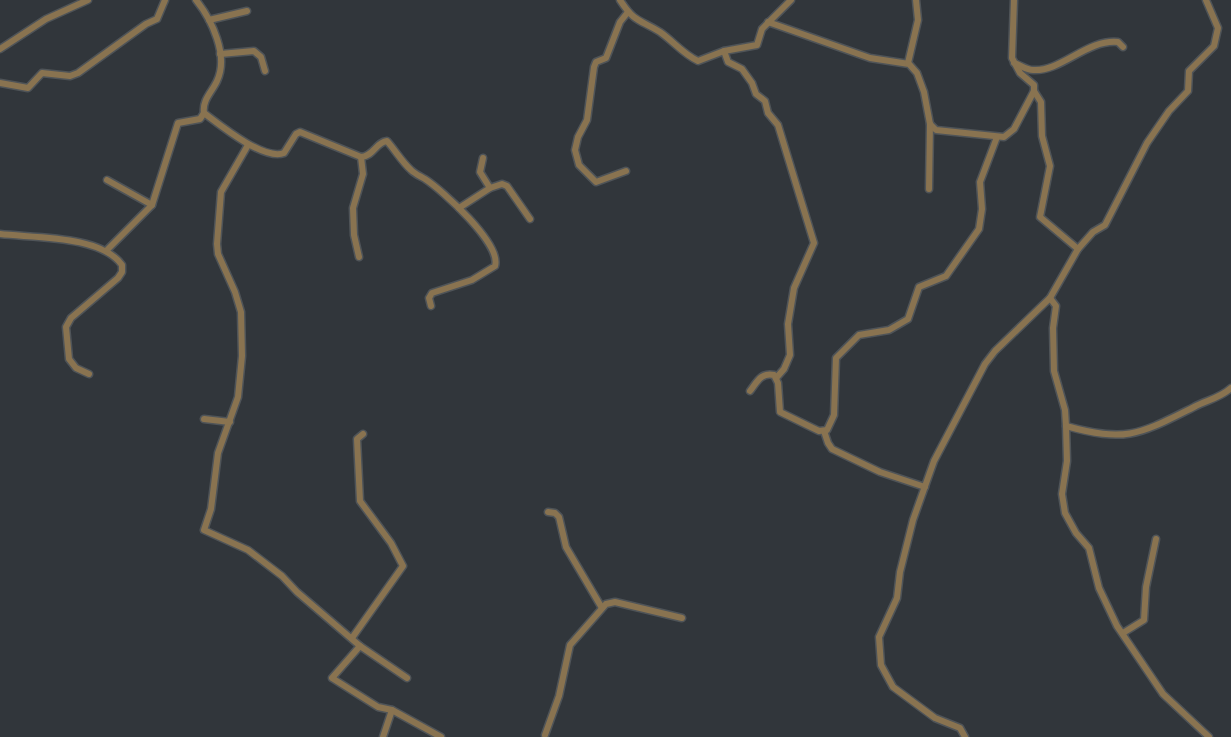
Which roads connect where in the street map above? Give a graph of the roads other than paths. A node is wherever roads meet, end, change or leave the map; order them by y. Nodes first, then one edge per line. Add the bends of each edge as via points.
1 (88, 0) edge
2 (165, 0) edge
3 (196, 0) edge
4 (620, 0) edge
5 (791, 0) edge
6 (916, 0) edge
7 (1014, 0) edge
8 (1206, 0) edge
9 (248, 11) dead end
10 (628, 12) junction
11 (209, 20) junction
12 (768, 22) junction
13 (1123, 47) dead end
14 (0, 49) edge
15 (724, 51) junction
16 (220, 54) junction
17 (908, 63) junction
18 (1014, 63) junction
19 (265, 70) dead end
20 (0, 83) edge
21 (1034, 91) junction
22 (204, 113) junction
23 (930, 124) junction
24 (997, 136) junction
25 (248, 146) junction
26 (361, 157) junction
27 (483, 158) dead end
28 (626, 171) dead end
29 (107, 180) dead end
30 (490, 188) junction
31 (929, 190) dead end
32 (152, 205) junction
33 (459, 208) junction
34 (530, 219) dead end
35 (0, 234) edge
36 (1078, 249) junction
37 (107, 250) junction
38 (359, 257) dead end
39 (1050, 298) junction
40 (431, 306) dead end
41 (89, 374) dead end
42 (777, 376) junction
43 (1231, 388) edge
44 (750, 391) dead end
45 (204, 418) dead end
46 (230, 422) junction
47 (1066, 426) junction
48 (824, 431) junction
49 (363, 434) dead end
50 (925, 487) junction
51 (548, 512) dead end
52 (1156, 538) dead end
53 (602, 608) junction
54 (682, 618) dead end
55 (1123, 633) junction
56 (352, 638) junction
57 (360, 646) junction
58 (407, 678) dead end
59 (392, 710) junction
60 (546, 736) edge
61 (383, 737) edge
62 (441, 737) edge
63 (965, 737) edge
64 (1209, 737) edge

1 - 14 street via 46,19
2 - 20 street via 156,19 78,73 70,76 42,73 28,88
3 - 11 street
4 - 10 street
5 - 12 street
6 - 17 street via 918,20
7 - 18 street
8 - 36 street via 1218,28 1214,46 1189,71 1188,91 1169,111 1147,143 1105,225 1093,232
9 - 11 street
10 - 15 street via 695,60
10 - 28 street via 620,22 606,58 596,62 587,120 575,150 579,165 596,182
11 - 16 street
12 - 15 street via 762,28 757,45
12 - 17 street via 870,58
13 - 18 street via 1118,42 1108,43 1035,70
15 - 42 street via 728,62 742,69 778,125 814,243 794,288 788,324 790,356
16 - 19 street via 254,51 261,57
16 - 22 street via 220,75 204,106
17 - 23 street via 917,73 924,92
18 - 21 street via 1034,85
21 - 24 street via 1014,129 1004,137
21 - 36 street via 1041,102 1042,136 1050,166 1040,217
22 - 25 street
22 - 32 street via 200,119 180,122 175,127
23 - 24 street via 939,131
23 - 31 street
24 - 48 street via 980,182 982,209 978,229 946,276 919,287 908,319 888,330 859,335 838,355 834,416 830,428
25 - 26 street via 282,154 300,132
25 - 46 street via 223,186 217,244 241,312 240,388
26 - 33 street via 370,155 380,143 387,141 412,172
26 - 38 street via 363,174 353,208
27 - 30 street via 480,172
29 - 32 street
30 - 33 street
30 - 34 street via 497,184 507,186
32 - 37 street
33 - 40 street via 486,241 496,263 492,269 472,280 432,293 429,298
35 - 37 street via 64,240
36 - 39 street
37 - 41 street via 120,261 122,272 71,318 66,327 69,359 76,368
39 - 47 street via 1056,308 1054,371
39 - 50 street via 985,364 934,461
42 - 44 street via 760,376
42 - 48 street via 780,412
43 - 47 street via 1217,398 1136,434 1109,436
45 - 46 street
46 - 56 street via 218,453 211,509 204,530 248,550
47 - 55 street via 1067,461 1062,494 1065,514 1088,548 1099,588
48 - 50 street via 832,449 880,472
49 - 56 street via 357,440 359,499 403,566
50 - 63 street via 911,528 897,598 880,632 881,665 893,687 935,718 960,728
51 - 53 street via 559,518 566,547
52 - 55 street via 1146,587 1144,620
53 - 54 street via 615,602
53 - 60 street via 570,644 560,694
55 - 64 street via 1163,694
56 - 57 street
57 - 58 street
57 - 59 street via 332,678 378,707
59 - 61 street
59 - 62 street

